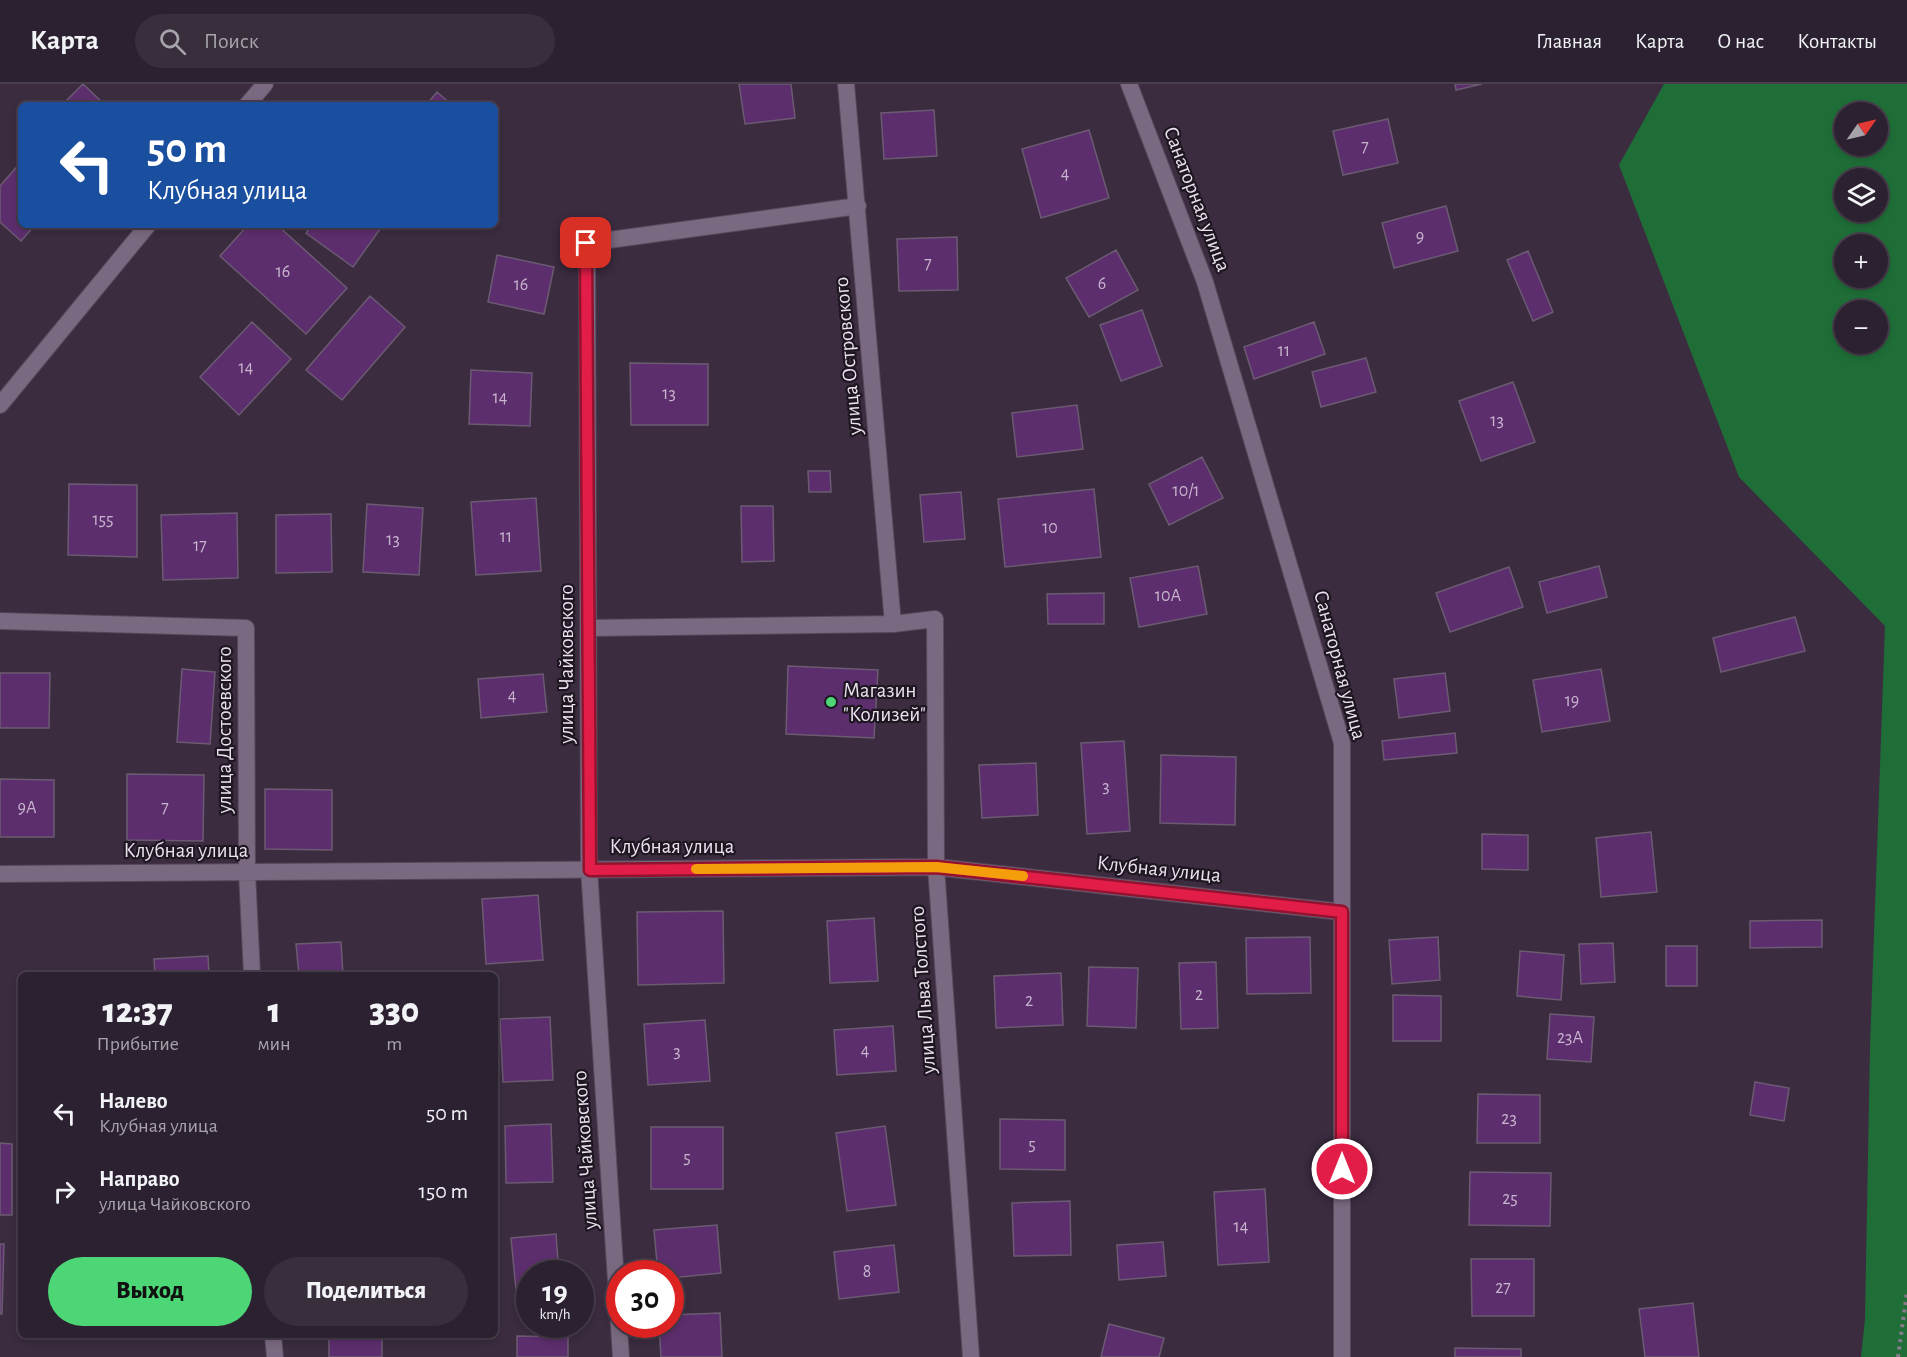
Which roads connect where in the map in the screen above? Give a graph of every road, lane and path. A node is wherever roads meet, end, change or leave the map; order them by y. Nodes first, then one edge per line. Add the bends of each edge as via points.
1 (265, 84) edge
2 (846, 84) edge
3 (1129, 84) edge
4 (250, 102) edge
5 (858, 206) junction
6 (146, 228) edge
7 (0, 405) edge
8 (0, 621) edge
9 (893, 624) junction
10 (589, 628) junction
11 (936, 867) junction
12 (590, 870) junction
13 (246, 872) junction
14 (0, 874) edge
15 (1342, 912) junction
16 (252, 972) edge
17 (1907, 1292) edge
18 (273, 1338) edge
19 (275, 1357) edge
20 (621, 1357) edge
21 (971, 1357) edge
22 (1342, 1357) edge
23 (1898, 1357) edge

1 - 4 street
2 - 5 street, улица Островского
3 - 15 street, Санаторная улица via 1205,282 1342,743
5 - 9 street, улица Островского
5 - 10 street, улица Чайковского via 586,243
6 - 7 street
8 - 13 street, улица Достоевского via 246,628
9 - 10 street
9 - 11 street, улица Льва Толстого via 935,619
10 - 12 street, улица Чайковского
11 - 12 street, Клубная улица
11 - 15 street, Клубная улица
11 - 21 street, улица Льва Толстого
12 - 13 street, Клубная улица
12 - 20 street, улица Чайковского
13 - 14 street, Клубная улица
13 - 16 street, улица Достоевского
15 - 22 street, Санаторная улица
17 - 23 path
18 - 19 street

